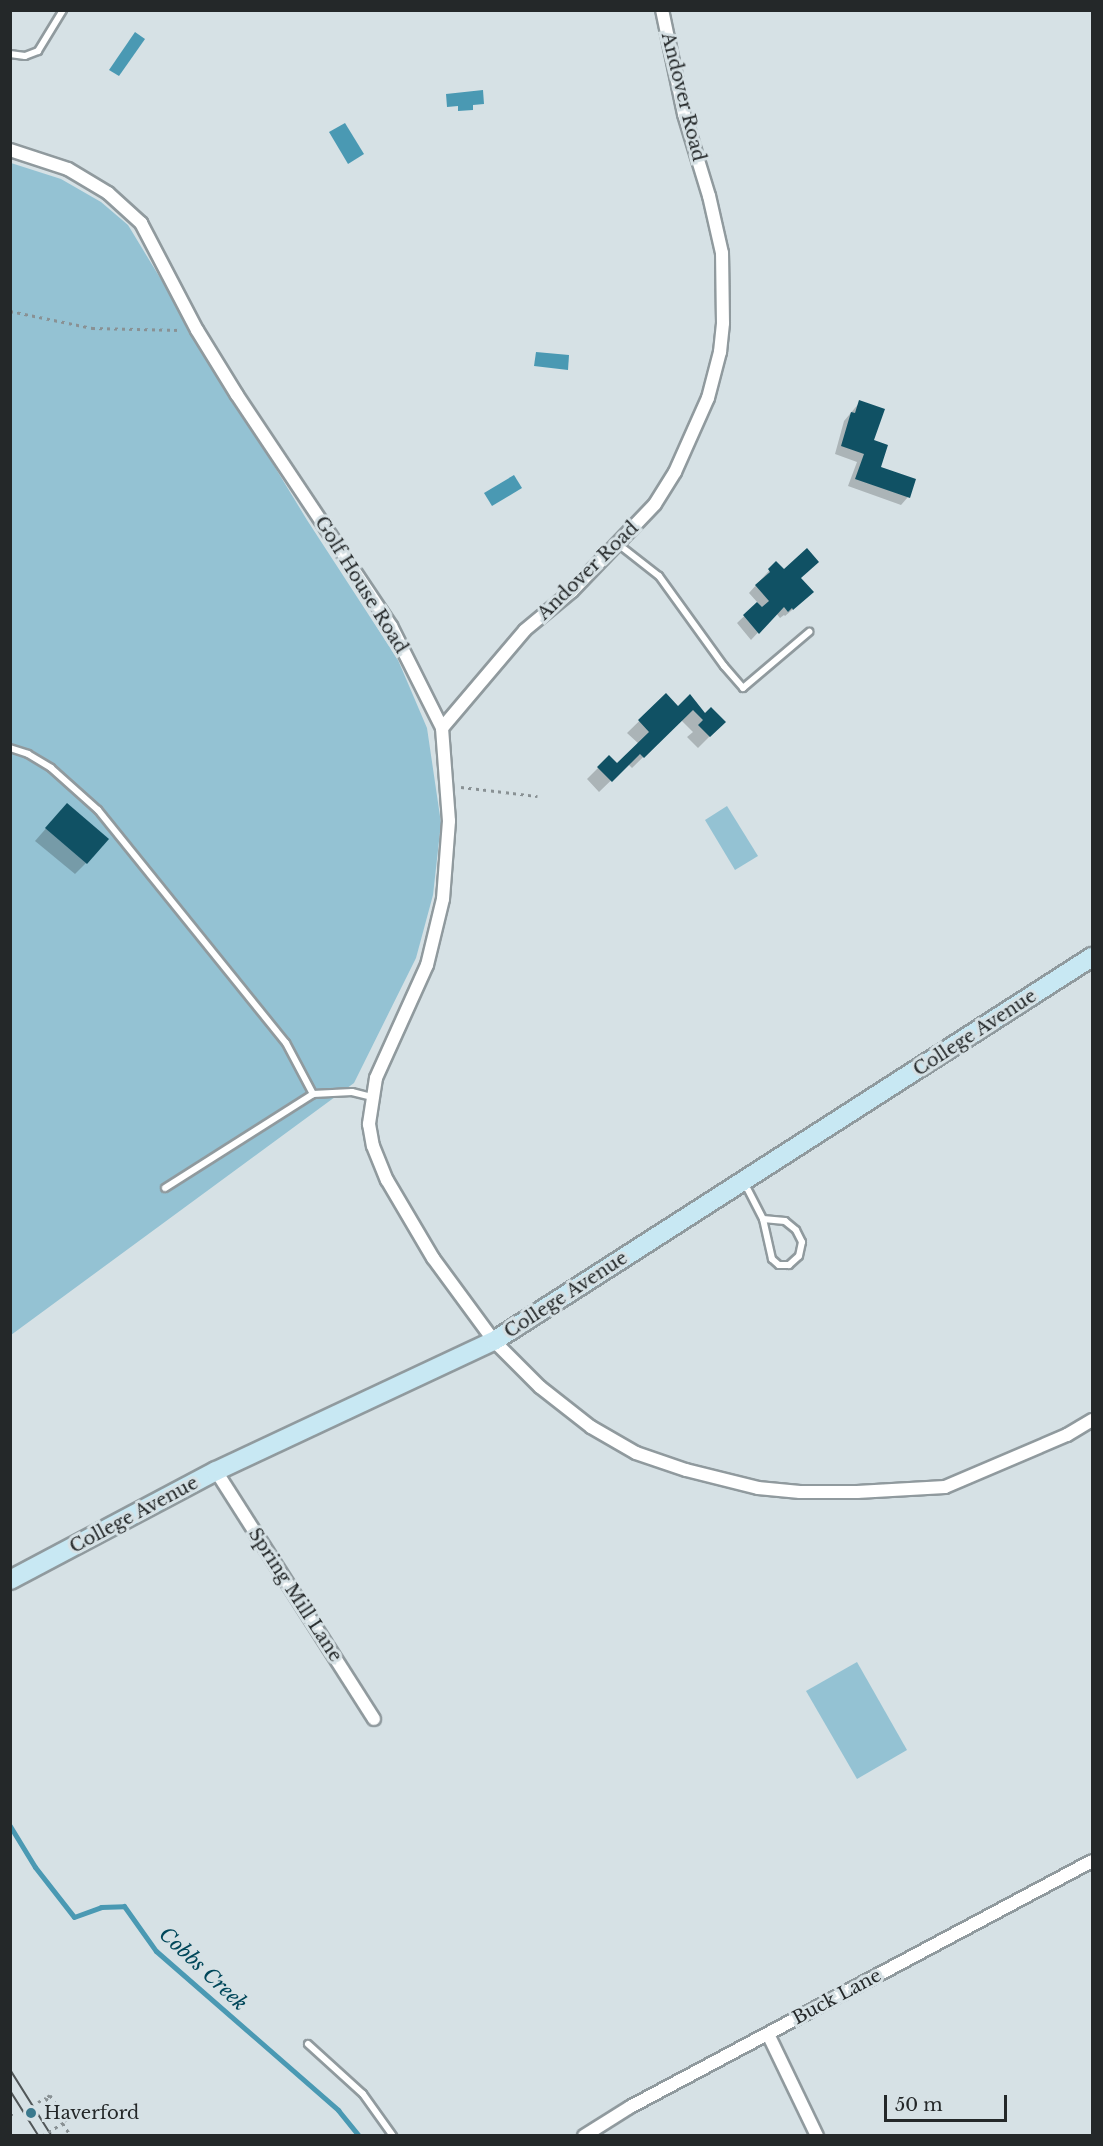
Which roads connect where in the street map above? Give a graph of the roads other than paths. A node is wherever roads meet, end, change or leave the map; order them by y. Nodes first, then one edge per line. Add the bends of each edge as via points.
1 (63, 10) edge
2 (662, 10) edge
3 (10, 54) edge
4 (10, 150) edge
5 (618, 544) junction
6 (809, 632) dead end
7 (442, 728) junction
8 (10, 748) edge
9 (1092, 957) edge
10 (313, 1095) junction
11 (372, 1097) junction
12 (744, 1181) junction
13 (165, 1188) dead end
14 (764, 1219) junction
15 (494, 1341) junction
16 (1092, 1420) edge
17 (216, 1471) junction
18 (10, 1580) edge
19 (374, 1719) dead end
20 (1092, 1861) edge
21 (768, 2034) junction
22 (308, 2044) dead end
23 (393, 2136) edge
24 (584, 2136) edge
25 (818, 2136) edge

1 - 3 lane via 38,51 25,56
2 - 5 street, Andover Road via 684,114 718,228 724,279 723,323 714,375 688,447 655,504
4 - 7 street, Golf House Road via 68,170 108,192 141,223 195,326 237,395 391,626
5 - 6 lane via 659,576 743,688
5 - 7 street, Andover Road via 572,591 525,630
7 - 11 street, Golf House Road via 447,860 437,928 427,965 376,1078
8 - 10 lane via 51,768 98,810 286,1043
9 - 12 main road, College Avenue
10 - 11 lane via 332,1092
10 - 13 lane
11 - 15 street, Golf House Road via 369,1124 387,1180 433,1258
12 - 14 lane
12 - 15 main road, College Avenue
14 - 14 lane via 772,1258 779,1265 789,1265 801,1249 796,1230 785,1221
15 - 16 street, Golf House Road via 540,1387 591,1427 636,1453 758,1488 857,1492 945,1487 1067,1436
15 - 17 main road, College Avenue
17 - 18 main road, College Avenue
17 - 19 street, Spring Mill Lane
20 - 21 street, Buck Lane
21 - 24 street, Buck Lane via 630,2107
21 - 25 street
22 - 23 lane via 363,2094

